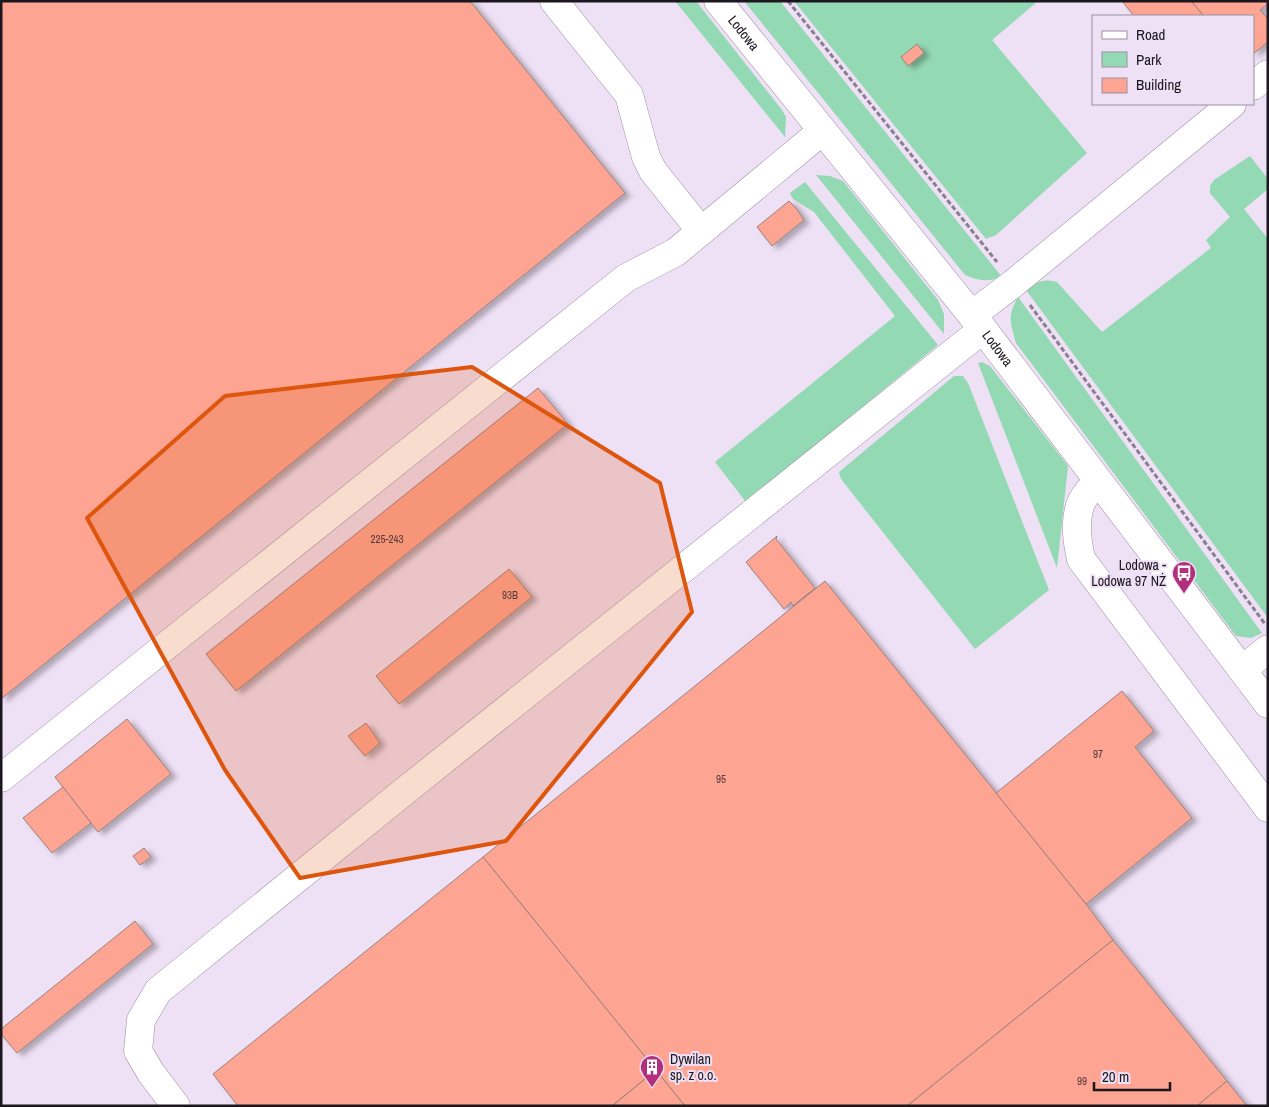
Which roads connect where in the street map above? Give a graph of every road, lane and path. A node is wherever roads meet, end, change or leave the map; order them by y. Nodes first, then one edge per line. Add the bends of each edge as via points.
1 (554, 1) edge
2 (718, 1) edge
3 (788, 1) edge
4 (1268, 74) edge
5 (1254, 85) edge
6 (1231, 105) edge
7 (822, 131) junction
8 (701, 231) junction
9 (1014, 283) junction
10 (977, 322) junction
11 (1098, 481) junction
12 (1268, 628) edge
13 (1268, 649) edge
14 (1242, 670) junction
15 (1268, 704) edge
16 (1, 778) edge
17 (1268, 808) edge
18 (176, 1106) edge

1 - 8 street via 629,96 646,157
2 - 7 street, Lodowa
3 - 9 path
4 - 5 street
6 - 9 street
7 - 8 street
7 - 10 street, Lodowa
8 - 16 street via 676,252 626,278
9 - 10 street
9 - 12 path
10 - 11 street, Lodowa
10 - 18 street via 158,991 141,1020 138,1051
11 - 14 street, Lodowa
11 - 17 street via 1081,502 1077,518 1081,559
13 - 14 street
14 - 15 street, Lodowa

